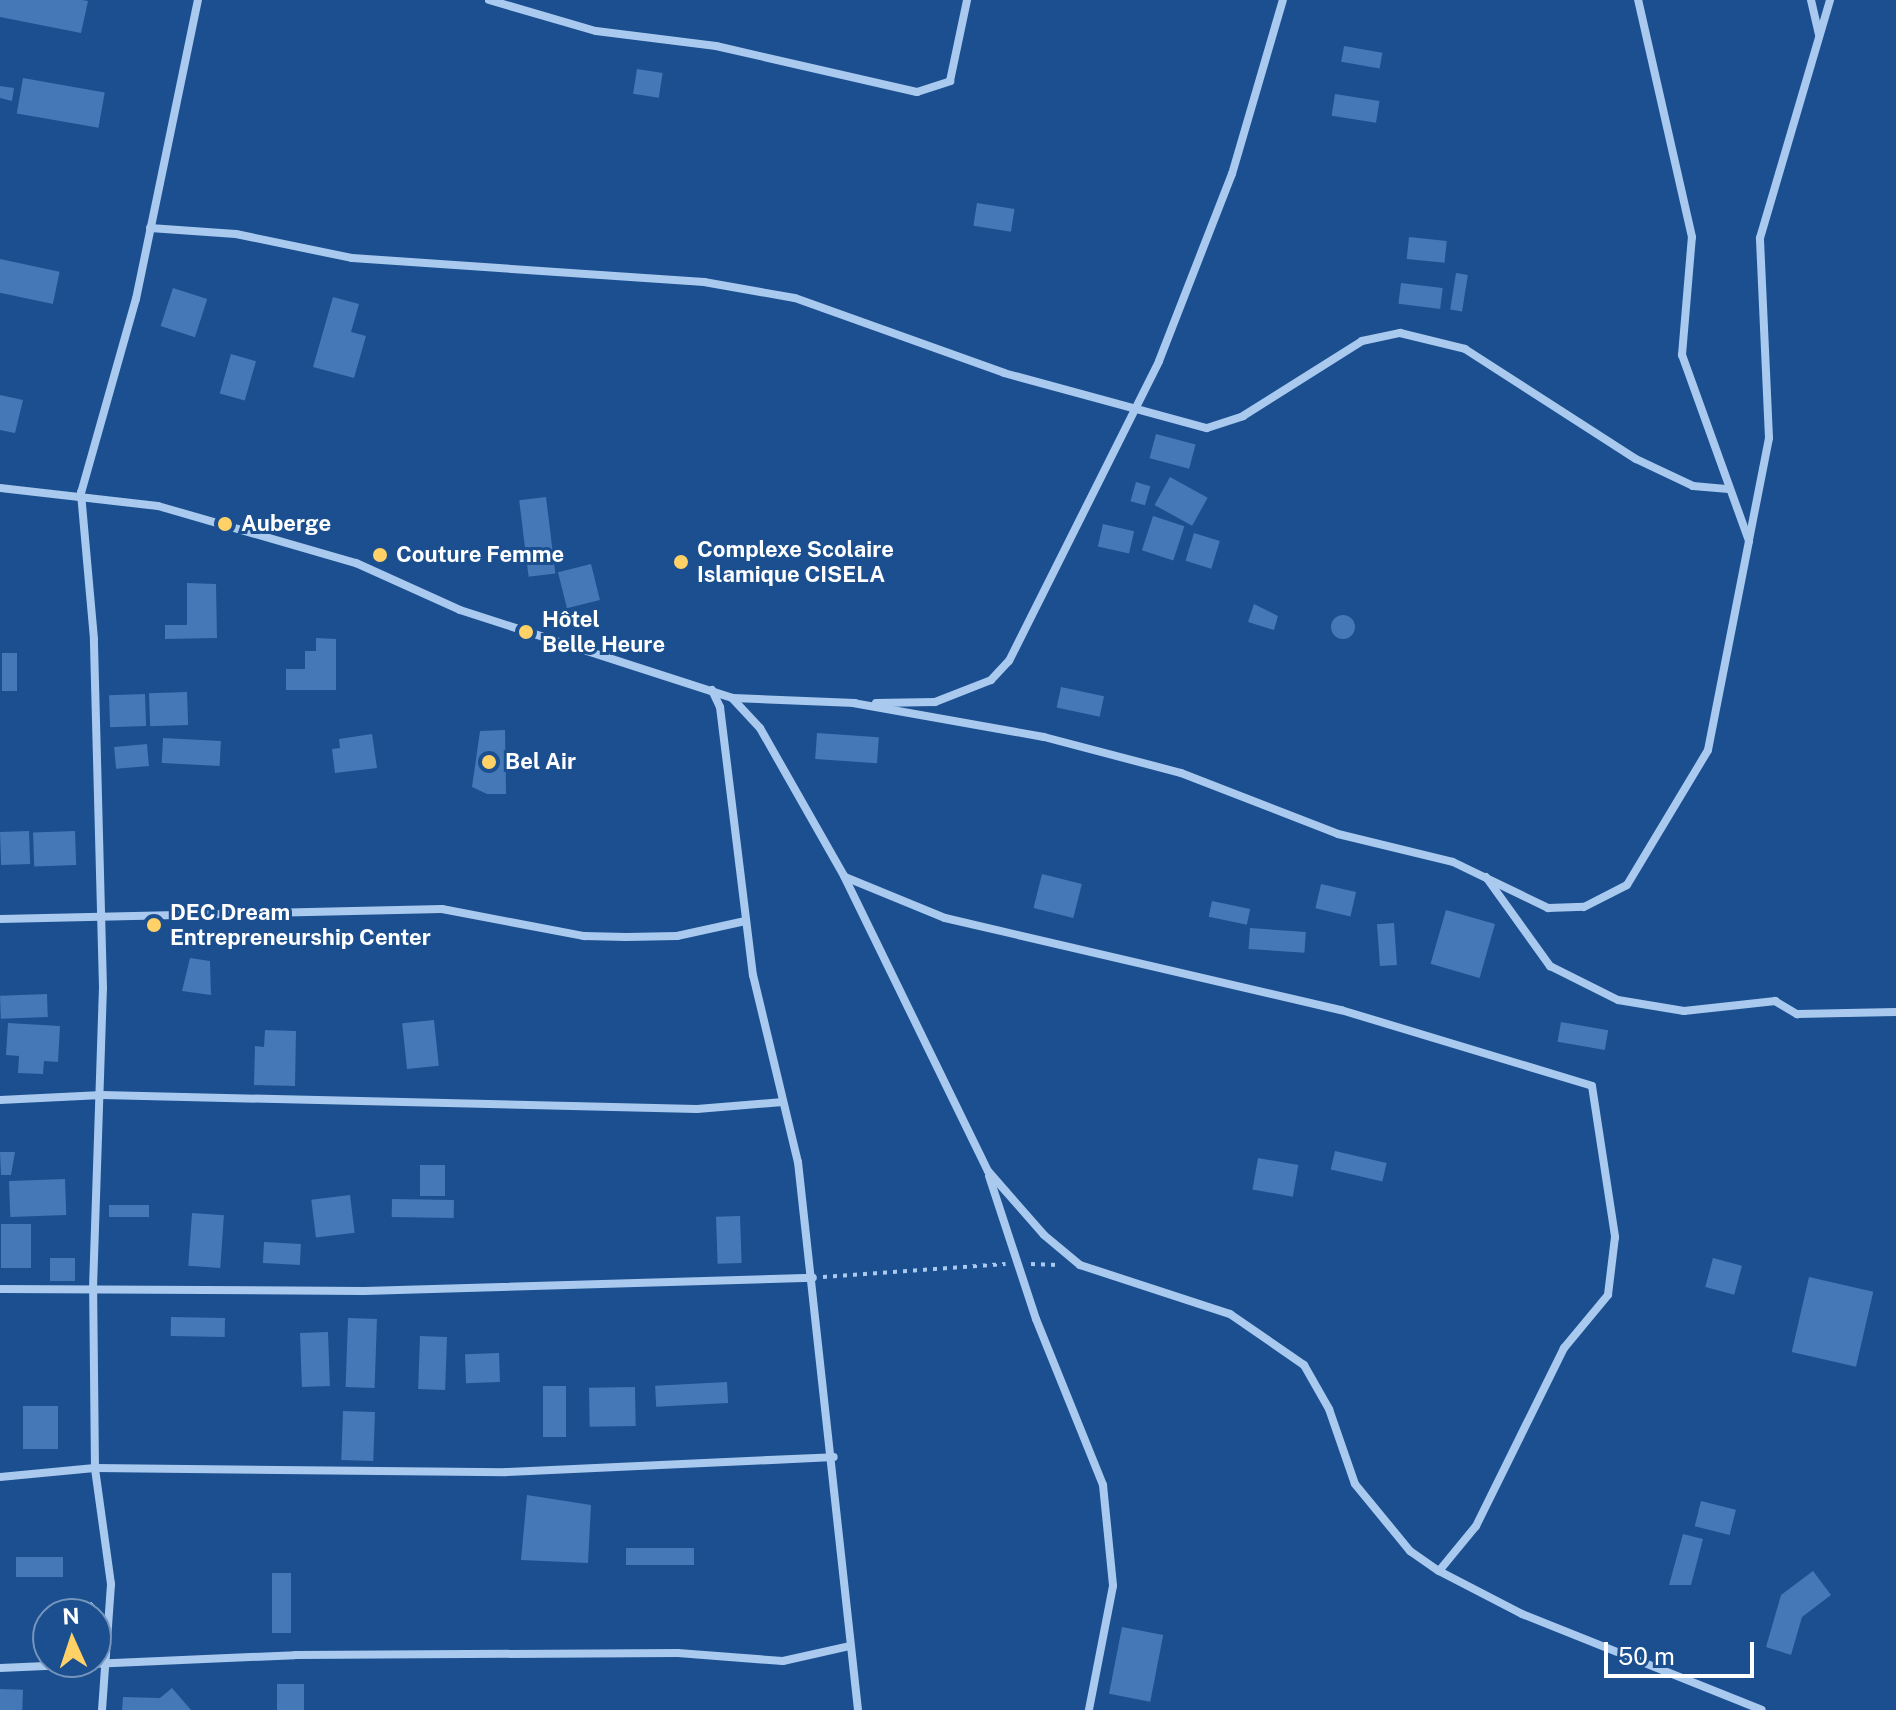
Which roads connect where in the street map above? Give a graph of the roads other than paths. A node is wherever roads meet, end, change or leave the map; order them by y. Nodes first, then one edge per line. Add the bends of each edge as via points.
1 (198, 0) edge
2 (489, 0) edge
3 (967, 0) edge
4 (1283, 0) edge
5 (1638, 0) edge
6 (1811, 0) edge
7 (1830, 0) edge
8 (1820, 38) junction
9 (150, 228) junction
10 (1131, 411) junction
11 (0, 488) edge
12 (1729, 489) junction
13 (81, 493) junction
14 (1749, 541) junction
15 (706, 685) junction
16 (732, 698) junction
17 (853, 703) junction
18 (844, 876) junction
19 (1486, 877) junction
20 (100, 912) junction
21 (0, 919) edge
22 (745, 921) junction
23 (1896, 1012) edge
24 (102, 1095) junction
25 (0, 1100) edge
26 (783, 1102) junction
27 (988, 1171) junction
28 (813, 1278) junction
29 (93, 1288) junction
30 (0, 1289) edge
31 (834, 1457) junction
32 (95, 1468) junction
33 (0, 1477) edge
34 (1439, 1571) junction
35 (110, 1598) edge
36 (850, 1646) junction
37 (112, 1666) edge
38 (0, 1668) edge
39 (32, 1668) edge
40 (103, 1678) edge
41 (102, 1710) edge
42 (858, 1710) edge
43 (1089, 1710) edge
44 (1762, 1710) edge

1 - 9 street
2 - 3 street via 596,31 716,46 917,92 950,81
4 - 10 street via 1232,174 1159,361
5 - 12 street via 1692,237 1682,355
6 - 8 street
7 - 8 street
8 - 14 street via 1797,95 1760,238 1769,438
9 - 10 street via 236,234 352,258 704,282 795,298
9 - 13 street via 111,402
10 - 12 street via 1190,426 1224,425 1362,341 1400,333 1465,349 1636,459 1693,486
10 - 17 street via 1090,508 1002,671 935,702
11 - 13 street
12 - 14 street
13 - 15 street via 158,506 356,563 460,610
13 - 20 street via 94,639
14 - 19 street via 1717,723 1652,853 1609,897 1565,910
15 - 16 street
15 - 22 street via 720,707
16 - 17 street
16 - 18 street via 760,728
17 - 19 street via 1113,753 1338,834 1417,851
18 - 27 street
18 - 34 street via 945,918 1341,1010 1592,1086 1615,1237 1608,1295 1564,1348 1476,1526
19 - 23 street via 1550,966 1618,1000 1684,1011 1775,1001 1797,1014
20 - 21 street
20 - 22 street via 442,909 584,936 677,936
20 - 24 street
22 - 26 street
24 - 25 street
24 - 26 street via 697,1109
24 - 29 street
26 - 28 street
27 - 34 street via 1080,1265 1230,1314 1304,1365 1329,1409 1355,1484 1410,1551
27 - 43 street via 1017,1263 1103,1485 1113,1586
28 - 29 street via 423,1290
28 - 31 street
29 - 30 street
29 - 32 street
31 - 32 street via 421,1474
31 - 36 street
32 - 33 street
32 - 35 street
34 - 44 street via 1536,1620
36 - 37 street via 783,1661 678,1653 295,1655
36 - 42 street
38 - 39 street
40 - 41 street

